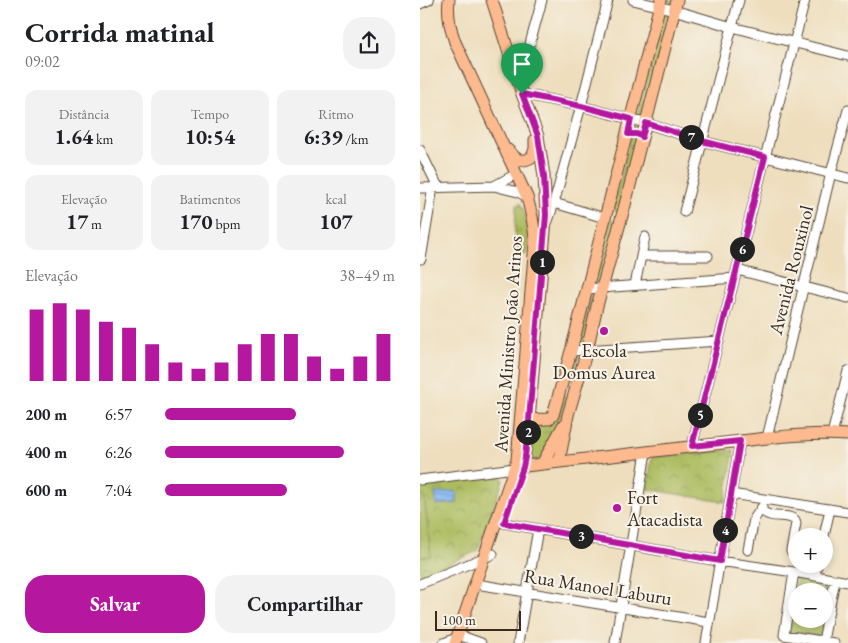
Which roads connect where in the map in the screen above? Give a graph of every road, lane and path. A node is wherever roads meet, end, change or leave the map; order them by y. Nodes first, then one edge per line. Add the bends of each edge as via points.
1 (429, 0) edge
2 (448, 0) edge
3 (492, 0) edge
4 (542, 0) edge
5 (608, 0) edge
6 (633, 0) edge
7 (739, 0) edge
8 (805, 0) edge
9 (661, 2) edge
10 (420, 4) edge
11 (675, 5) edge
12 (656, 21) junction
13 (670, 24) junction
14 (732, 27) junction
15 (794, 43) junction
16 (848, 56) edge
17 (520, 89) junction
18 (581, 106) junction
19 (848, 110) edge
20 (632, 115) junction
21 (532, 118) junction
22 (646, 119) junction
23 (628, 134) junction
24 (642, 137) junction
25 (500, 139) junction
26 (702, 141) junction
27 (420, 150) edge
28 (532, 156) junction
29 (765, 157) junction
30 (831, 173) junction
31 (516, 174) junction
32 (848, 178) edge
33 (494, 186) junction
34 (435, 187) junction
35 (420, 188) edge
36 (527, 196) junction
37 (554, 203) junction
38 (684, 212) dead end
39 (604, 218) junction
40 (545, 231) junction
41 (645, 237) dead end
42 (641, 256) junction
43 (708, 256) dead end
44 (421, 259) dead end
45 (736, 274) junction
46 (635, 285) junction
47 (804, 287) junction
48 (602, 288) junction
49 (587, 289) junction
50 (848, 298) edge
51 (719, 341) junction
52 (587, 350) junction
53 (571, 351) junction
54 (848, 371) edge
55 (561, 384) junction
56 (572, 401) junction
57 (568, 415) junction
58 (525, 420) junction
59 (832, 434) junction
60 (848, 435) edge
61 (767, 438) junction
62 (740, 441) junction
63 (692, 446) junction
64 (646, 452) junction
65 (559, 462) junction
66 (542, 464) junction
67 (519, 467) junction
68 (420, 480) edge
69 (732, 494) junction
70 (764, 499) junction
71 (830, 509) junction
72 (761, 510) junction
73 (848, 512) edge
74 (504, 523) junction
75 (795, 528) edge
76 (826, 528) edge
77 (538, 529) junction
78 (630, 544) junction
79 (748, 550) dead end
80 (489, 556) junction
81 (720, 561) junction
82 (788, 571) edge
83 (794, 573) edge
84 (799, 573) edge
85 (816, 573) edge
86 (815, 576) junction
87 (835, 580) junction
88 (848, 582) edge
89 (420, 584) edge
90 (482, 585) junction
91 (527, 592) junction
92 (620, 608) junction
93 (709, 622) junction
94 (460, 640) edge
95 (804, 641) edge
96 (823, 641) junction
97 (444, 643) edge
98 (481, 643) edge
99 (518, 643) edge
100 (615, 643) edge
101 (706, 643) edge
102 (834, 643) edge

1 - 10 street
2 - 25 main road, Avenida Ministro João Arinos via 449,24 455,42
3 - 17 main road, Avenida Ministro João Arinos
4 - 17 street
5 - 18 street
6 - 9 street
7 - 14 street
8 - 15 street
9 - 11 main road
9 - 12 main road
11 - 13 main road
11 - 14 street
12 - 13 main road
12 - 20 main road
13 - 22 main road
14 - 15 street
14 - 26 street
15 - 16 street
15 - 29 street
17 - 18 street
17 - 21 main road, Avenida Ministro João Arinos
18 - 20 street
18 - 37 street
19 - 30 street, Avenida Rouxinol
20 - 22 main road
20 - 23 main road
21 - 28 main road via 536,136
21 - 40 main road, Avenida Ministro João Arinos via 544,176
22 - 24 main road
22 - 26 street
23 - 24 main road
23 - 39 main road
24 - 48 main road
25 - 28 main road via 518,159
25 - 31 main road, Avenida Ministro João Arinos
26 - 29 street
26 - 38 street
27 - 34 street
28 - 31 main road
29 - 30 street
29 - 45 street
30 - 32 street
30 - 47 street, Avenida Rouxinol
31 - 33 street
31 - 36 main road, Avenida Ministro João Arinos
33 - 34 street
33 - 36 street
34 - 35 street
34 - 44 street
36 - 58 main road, Avenida Ministro João Arinos via 535,243
37 - 39 street
37 - 40 street
39 - 49 main road
40 - 58 main road, Avenida Ministro João Arinos
41 - 42 street
42 - 43 street
42 - 46 street
45 - 46 street
45 - 47 street
45 - 51 street
46 - 48 street
47 - 50 street
47 - 61 street, Avenida Rouxinol
48 - 49 street
48 - 52 main road
49 - 53 main road
51 - 52 street
51 - 63 street
52 - 53 street
52 - 56 main road
53 - 55 main road
54 - 59 street
55 - 56 main road via 565,395
55 - 58 main road via 551,418
56 - 57 main road
57 - 65 main road
57 - 66 main road
58 - 67 main road, Avenida Ministro João Arinos
59 - 60 main road
59 - 61 main road
61 - 62 main road
62 - 63 main road
62 - 69 street
63 - 64 main road
64 - 65 main road
64 - 78 street
65 - 66 main road
66 - 67 main road
67 - 68 street
67 - 74 main road
67 - 80 main road
69 - 70 street
69 - 81 street
70 - 71 street
70 - 72 street
71 - 73 street
71 - 76 street
72 - 75 street via 768,515 795,520
72 - 79 street via 754,519
74 - 77 street
74 - 80 main road
77 - 78 street
77 - 91 street
78 - 81 street
78 - 92 street
80 - 89 street
80 - 90 main road
80 - 94 main road
81 - 82 street
81 - 93 street
83 - 95 street via 784,635
84 - 86 street
85 - 86 street
86 - 87 street
87 - 88 street
87 - 96 street
90 - 91 street, Rua Manoel Laburu
90 - 94 main road
91 - 92 street, Rua Manoel Laburu
91 - 99 street
92 - 93 street, Rua Manoel Laburu
92 - 100 street
93 - 101 street
94 - 97 street
94 - 98 street
95 - 96 street
96 - 102 street

